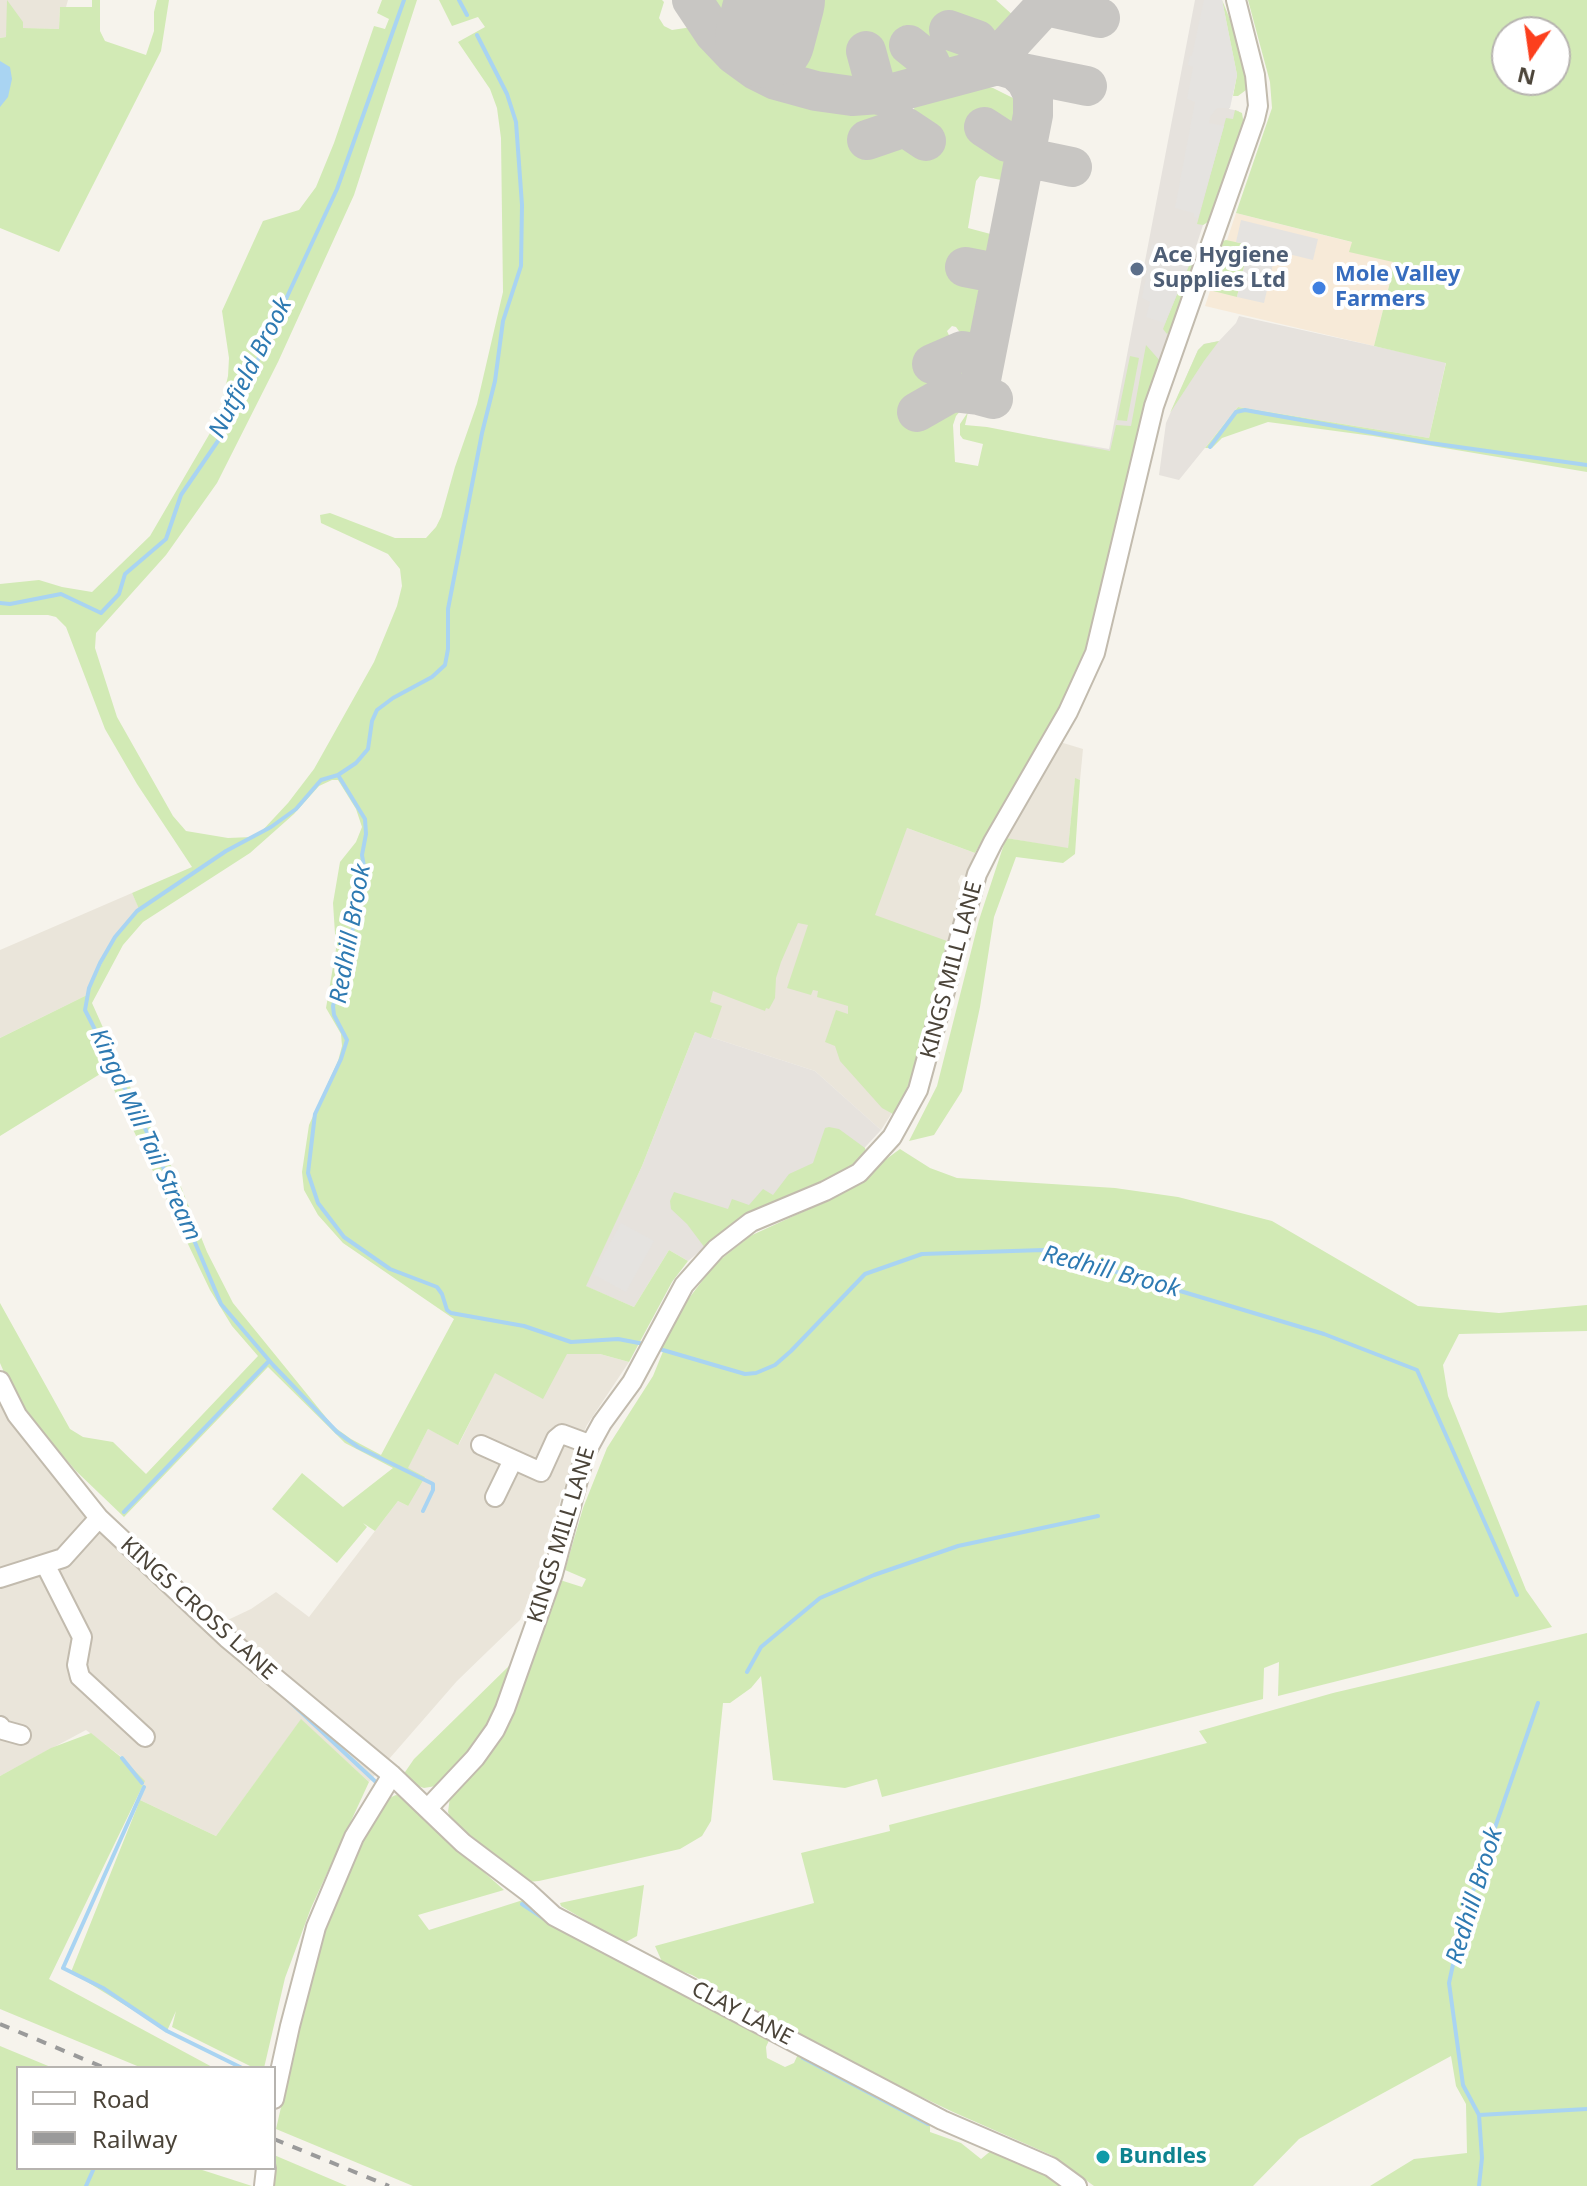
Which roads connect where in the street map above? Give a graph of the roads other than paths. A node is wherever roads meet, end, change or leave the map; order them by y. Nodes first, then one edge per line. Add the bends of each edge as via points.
1 (1236, 0) edge
2 (0, 1381) edge
3 (8, 1419) edge
4 (589, 1444) junction
5 (481, 1445) dead end
6 (513, 1460) junction
7 (495, 1497) dead end
8 (99, 1518) junction
9 (45, 1564) junction
10 (0, 1578) edge
11 (145, 1737) dead end
12 (392, 1775) junction
13 (428, 1808) junction
14 (276, 2090) edge
15 (1077, 2186) edge

1 - 4 street, KINGS MILL LANE via 1256,84 1255,119 1147,428 1095,653 977,874 918,1090 892,1137 859,1173 759,1218 716,1249 684,1285 632,1382
2 - 3 street, KINGS CROSS LANE
3 - 8 street, KINGS CROSS LANE
4 - 6 street via 562,1434 556,1439 548,1476
4 - 13 street, KINGS MILL LANE via 553,1574 505,1709 475,1758
5 - 6 street
6 - 7 street
8 - 9 street via 63,1558
8 - 12 street, KINGS CROSS LANE via 222,1634
9 - 10 street
9 - 11 street via 82,1637 80,1677
12 - 13 street, KINGS CROSS LANE
12 - 14 street via 354,1837 316,1927
13 - 15 street, CLAY LANE via 554,1916 942,2120 1051,2167

